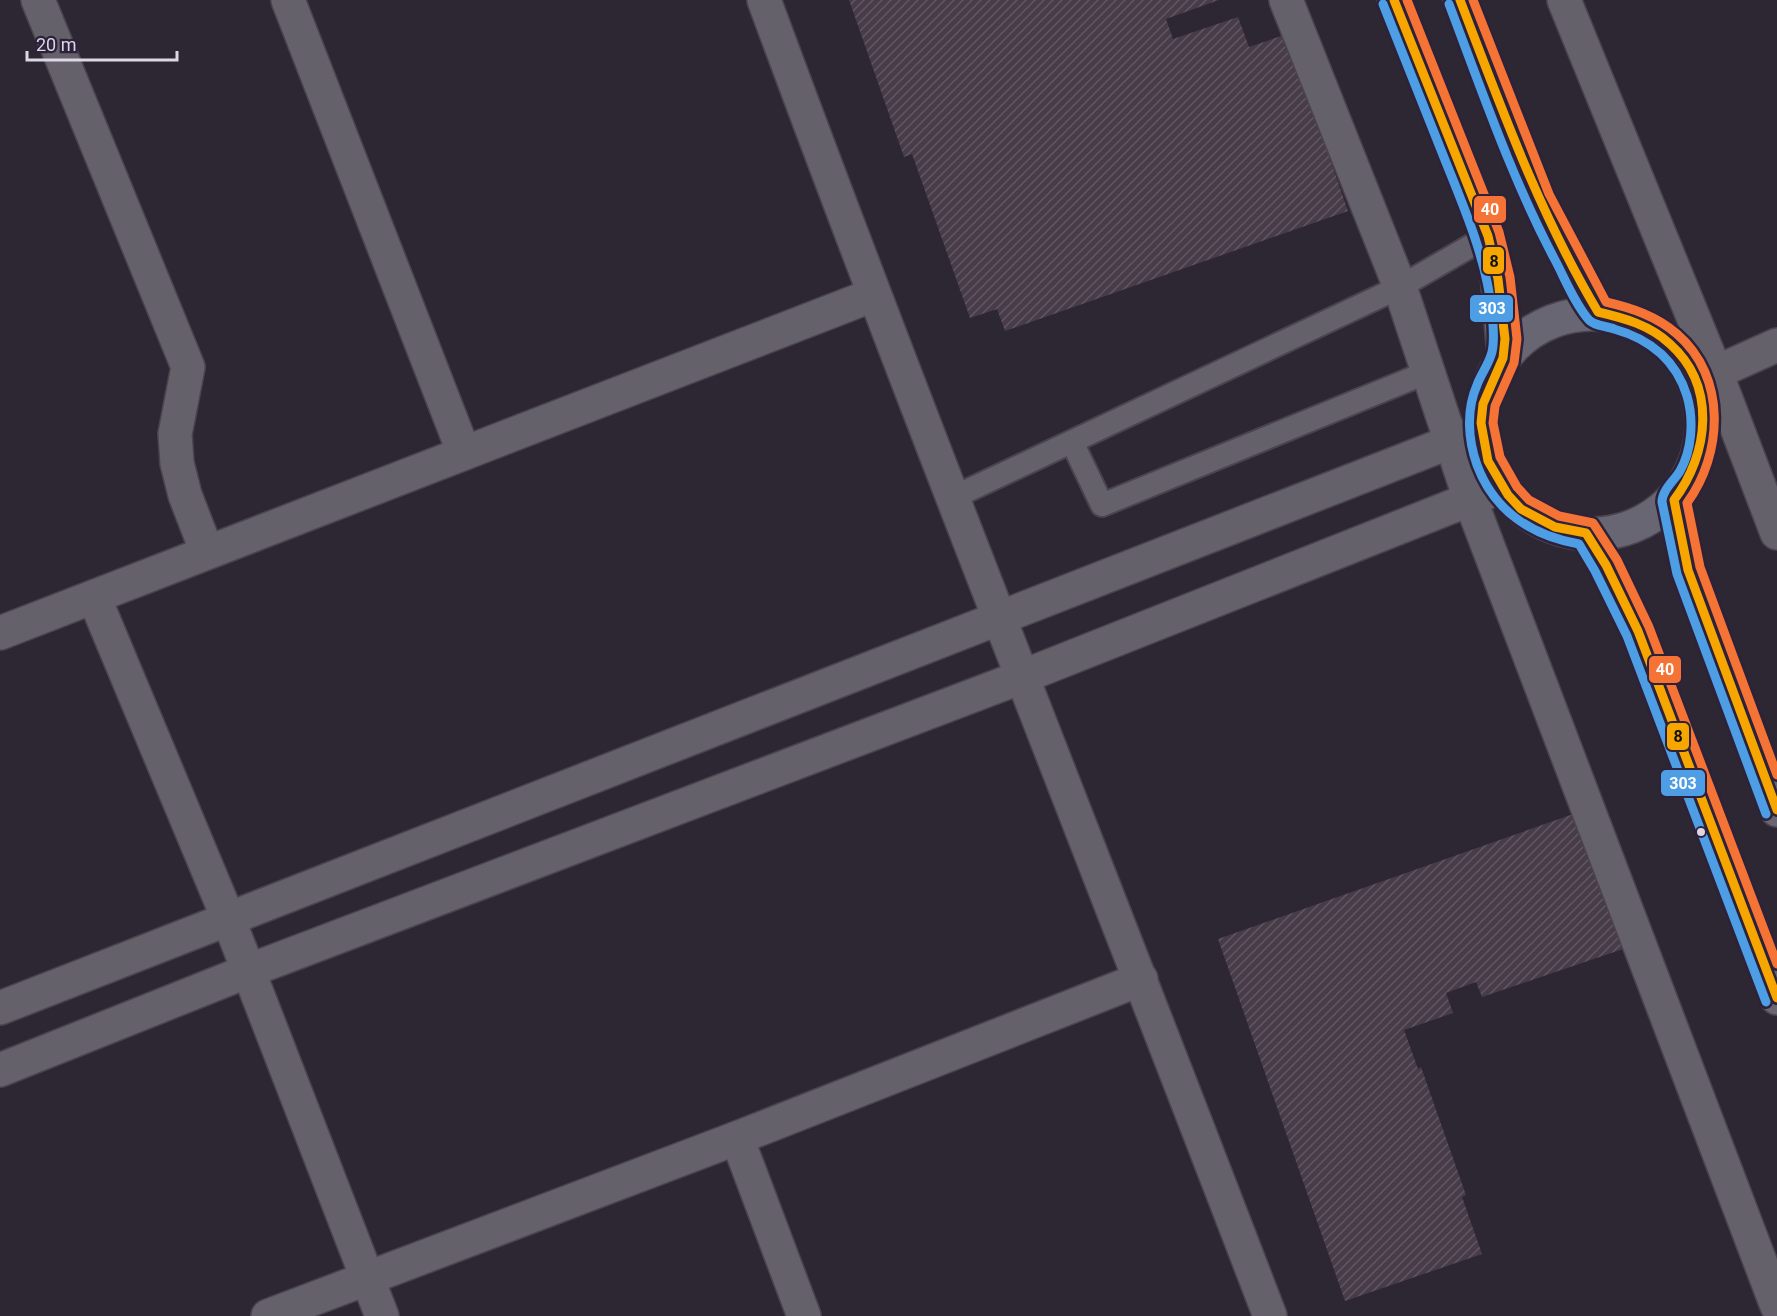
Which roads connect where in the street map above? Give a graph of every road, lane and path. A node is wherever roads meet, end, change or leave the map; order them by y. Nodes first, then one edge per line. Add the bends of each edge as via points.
1 (38, 0) edge
2 (288, 0) edge
3 (764, 0) edge
4 (1286, 0) edge
5 (1394, 0) edge
6 (1460, 0) edge
7 (1564, 0) edge
8 (1488, 236) junction
9 (1400, 286) junction
10 (873, 295) junction
11 (1598, 312) junction
12 (1777, 345) edge
13 (1504, 355) junction
14 (1428, 372) junction
15 (1706, 377) junction
16 (1466, 436) junction
17 (1072, 442) junction
18 (464, 453) junction
19 (1501, 487) junction
20 (954, 497) junction
21 (1470, 499) junction
22 (1674, 500) junction
23 (1586, 533) junction
24 (1777, 533) edge
25 (207, 552) junction
26 (94, 597) junction
27 (1000, 618) junction
28 (0, 633) edge
29 (1024, 676) junction
30 (1777, 810) edge
31 (228, 918) junction
32 (248, 971) junction
33 (1141, 979) junction
34 (1777, 998) edge
35 (0, 1008) edge
36 (0, 1070) edge
37 (736, 1138) junction
38 (368, 1278) junction
39 (1777, 1306) edge
40 (268, 1316) edge
41 (382, 1316) edge
42 (804, 1316) edge
43 (1270, 1316) edge

1 - 25 street via 188,367 176,434 177,463
2 - 18 street
3 - 10 street
4 - 9 street
5 - 8 main road
6 - 11 main road via 1543,213
7 - 15 street
8 - 9 lane
8 - 13 main road via 1497,274
9 - 14 street
9 - 17 lane
10 - 18 street
10 - 20 street
11 - 13 main road via 1562,317 1530,332
11 - 15 main road via 1629,319 1656,333
12 - 15 street
13 - 16 main road
14 - 16 street
14 - 17 lane via 1102,505
15 - 22 main road via 1702,444 1692,474
15 - 24 street
16 - 19 main road
16 - 21 street
16 - 27 street
17 - 20 lane
18 - 25 street
19 - 21 street
19 - 23 main road via 1524,511 1553,527
20 - 27 street
21 - 29 street
21 - 39 street
22 - 23 main road via 1648,520 1618,531
22 - 30 main road via 1688,570
23 - 34 main road via 1638,631
25 - 26 street
26 - 28 street
26 - 31 street
27 - 29 street
27 - 31 street
29 - 32 street
29 - 33 street
31 - 32 street
31 - 35 street
32 - 36 street
32 - 38 street
33 - 37 street
33 - 43 street
37 - 38 street
37 - 42 street
38 - 40 street
38 - 41 street

